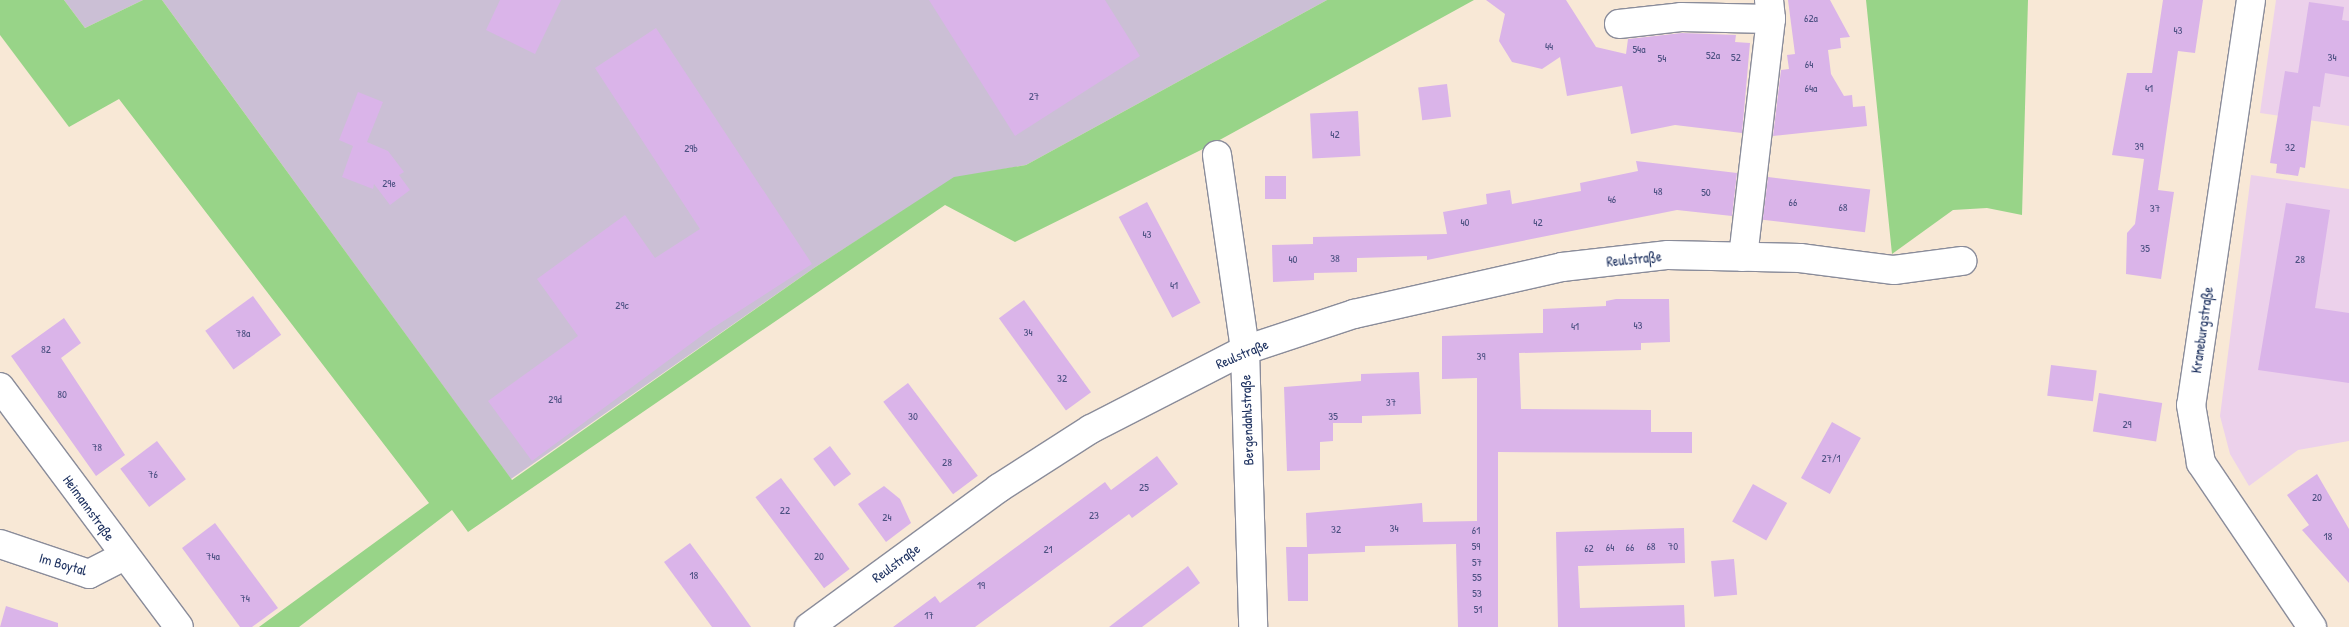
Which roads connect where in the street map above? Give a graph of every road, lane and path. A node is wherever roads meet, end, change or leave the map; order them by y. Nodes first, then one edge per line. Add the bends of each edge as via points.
1 (2251, 0) edge
2 (1770, 10) edge
3 (1619, 24) dead end
4 (1217, 155) dead end
5 (1743, 257) junction
6 (1962, 261) dead end
7 (1245, 350) junction
8 (0, 387) edge
9 (0, 544) edge
10 (124, 556) junction
11 (179, 627) edge
12 (809, 627) edge
13 (1253, 627) edge
14 (2312, 627) edge

1 - 14 street, Kraneburgstraße via 2191,405 2201,463
2 - 3 street
2 - 5 street
4 - 7 street, Bergendahlstraße
5 - 6 street, Reulstraße via 1800,258 1894,270
5 - 7 street, Reulstraße via 1668,255 1562,267 1354,314
7 - 12 street, Reulstraße via 1091,429 1008,482
7 - 13 street, Bergendahlstraße
8 - 10 street, Heimannstraße
9 - 10 street, Im Boytal via 89,574
10 - 11 street, Heimannstraße

